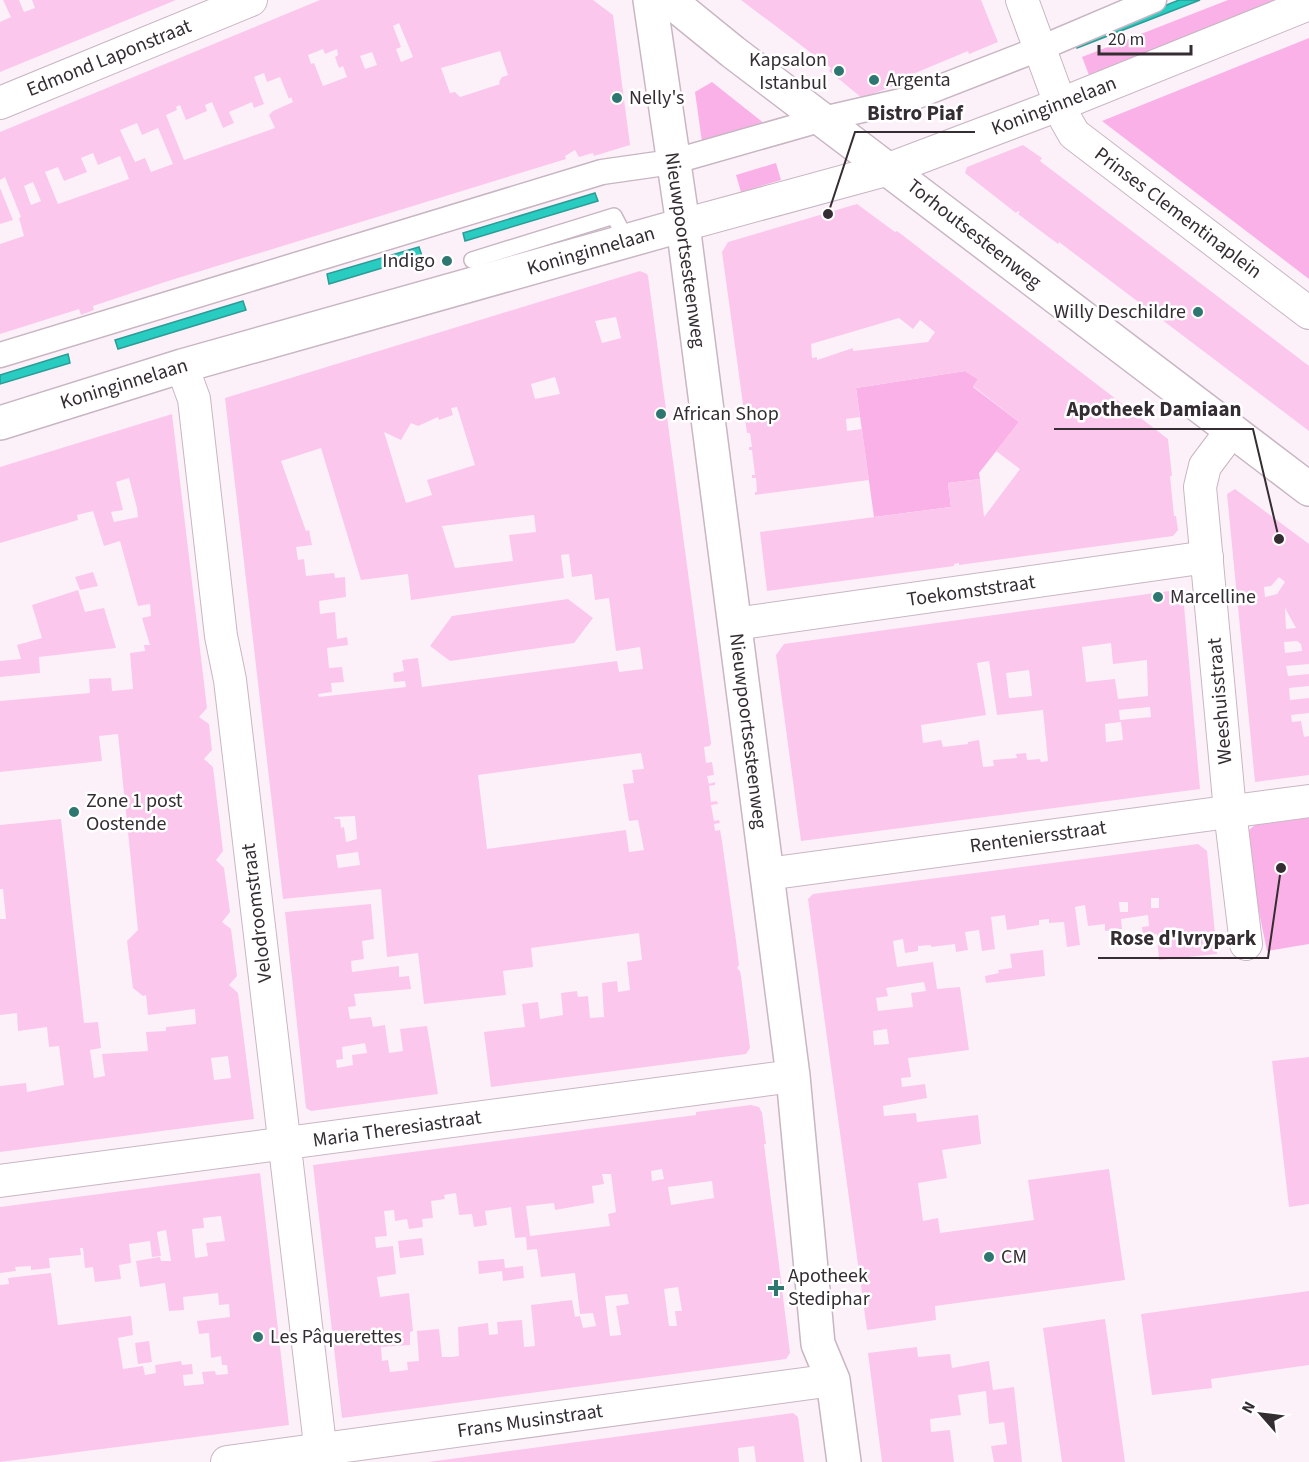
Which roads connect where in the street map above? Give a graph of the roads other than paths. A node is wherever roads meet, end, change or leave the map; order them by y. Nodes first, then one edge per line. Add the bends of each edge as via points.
1 (251, 0) edge
2 (650, 0) edge
3 (669, 0) edge
4 (1022, 0) edge
5 (1154, 0) edge
6 (1309, 4) edge
7 (1041, 48) junction
8 (0, 103) edge
9 (1061, 104) junction
10 (823, 119) junction
11 (672, 162) junction
12 (889, 169) junction
13 (682, 225) junction
14 (627, 241) junction
15 (472, 260) dead end
16 (1309, 313) edge
17 (0, 355) edge
18 (182, 366) junction
19 (0, 423) edge
20 (1232, 430) junction
21 (1309, 489) edge
22 (1207, 557) junction
23 (735, 624) junction
24 (1309, 801) edge
25 (1230, 811) junction
26 (767, 874) junction
27 (1246, 945) dead end
28 (793, 1076) junction
29 (284, 1144) junction
30 (0, 1181) edge
31 (833, 1380) junction
32 (321, 1455) edge
33 (227, 1462) edge
34 (844, 1462) edge

1 - 8 street, Edmond Laponstraat
2 - 11 street, Nieuwpoortsesteenweg
3 - 10 street, Torhoutsesteenweg
4 - 7 street, Prinses Clementinaplein
5 - 7 street
6 - 9 street, Koninginnelaan
7 - 9 street, Prinses Clementinaplein
7 - 10 street via 910,99
9 - 12 street, Koninginnelaan
9 - 16 street, Prinses Clementinaplein via 1074,134
10 - 11 street
10 - 12 street, Torhoutsesteenweg
11 - 13 street, Nieuwpoortsesteenweg
11 - 17 street via 602,172
12 - 13 street, Koninginnelaan
12 - 20 street, Torhoutsesteenweg
13 - 14 street, Koninginnelaan
13 - 23 street, Nieuwpoortsesteenweg
14 - 15 lane via 614,216
14 - 18 street, Koninginnelaan
18 - 19 street, Koninginnelaan
18 - 29 street, Velodroomstraat via 194,399
20 - 21 street, Torhoutsesteenweg
20 - 22 street, Weeshuisstraat via 1205,466 1200,487
22 - 23 street, Toekomststraat
22 - 25 street, Weeshuisstraat
23 - 26 street, Nieuwpoortsesteenweg
24 - 25 street, Renteniersstraat
25 - 26 street, Renteniersstraat
25 - 27 street, Weeshuisstraat
26 - 28 street, Nieuwpoortsesteenweg
28 - 29 street, Maria Theresiastraat
28 - 31 street, Nieuwpoortsesteenweg via 818,1344
29 - 30 street, Maria Theresiastraat
29 - 32 street, Velodroomstraat
31 - 32 street, Frans Musinstraat
31 - 34 street, Nieuwpoortsesteenweg
32 - 33 street, Frans Musinstraat

